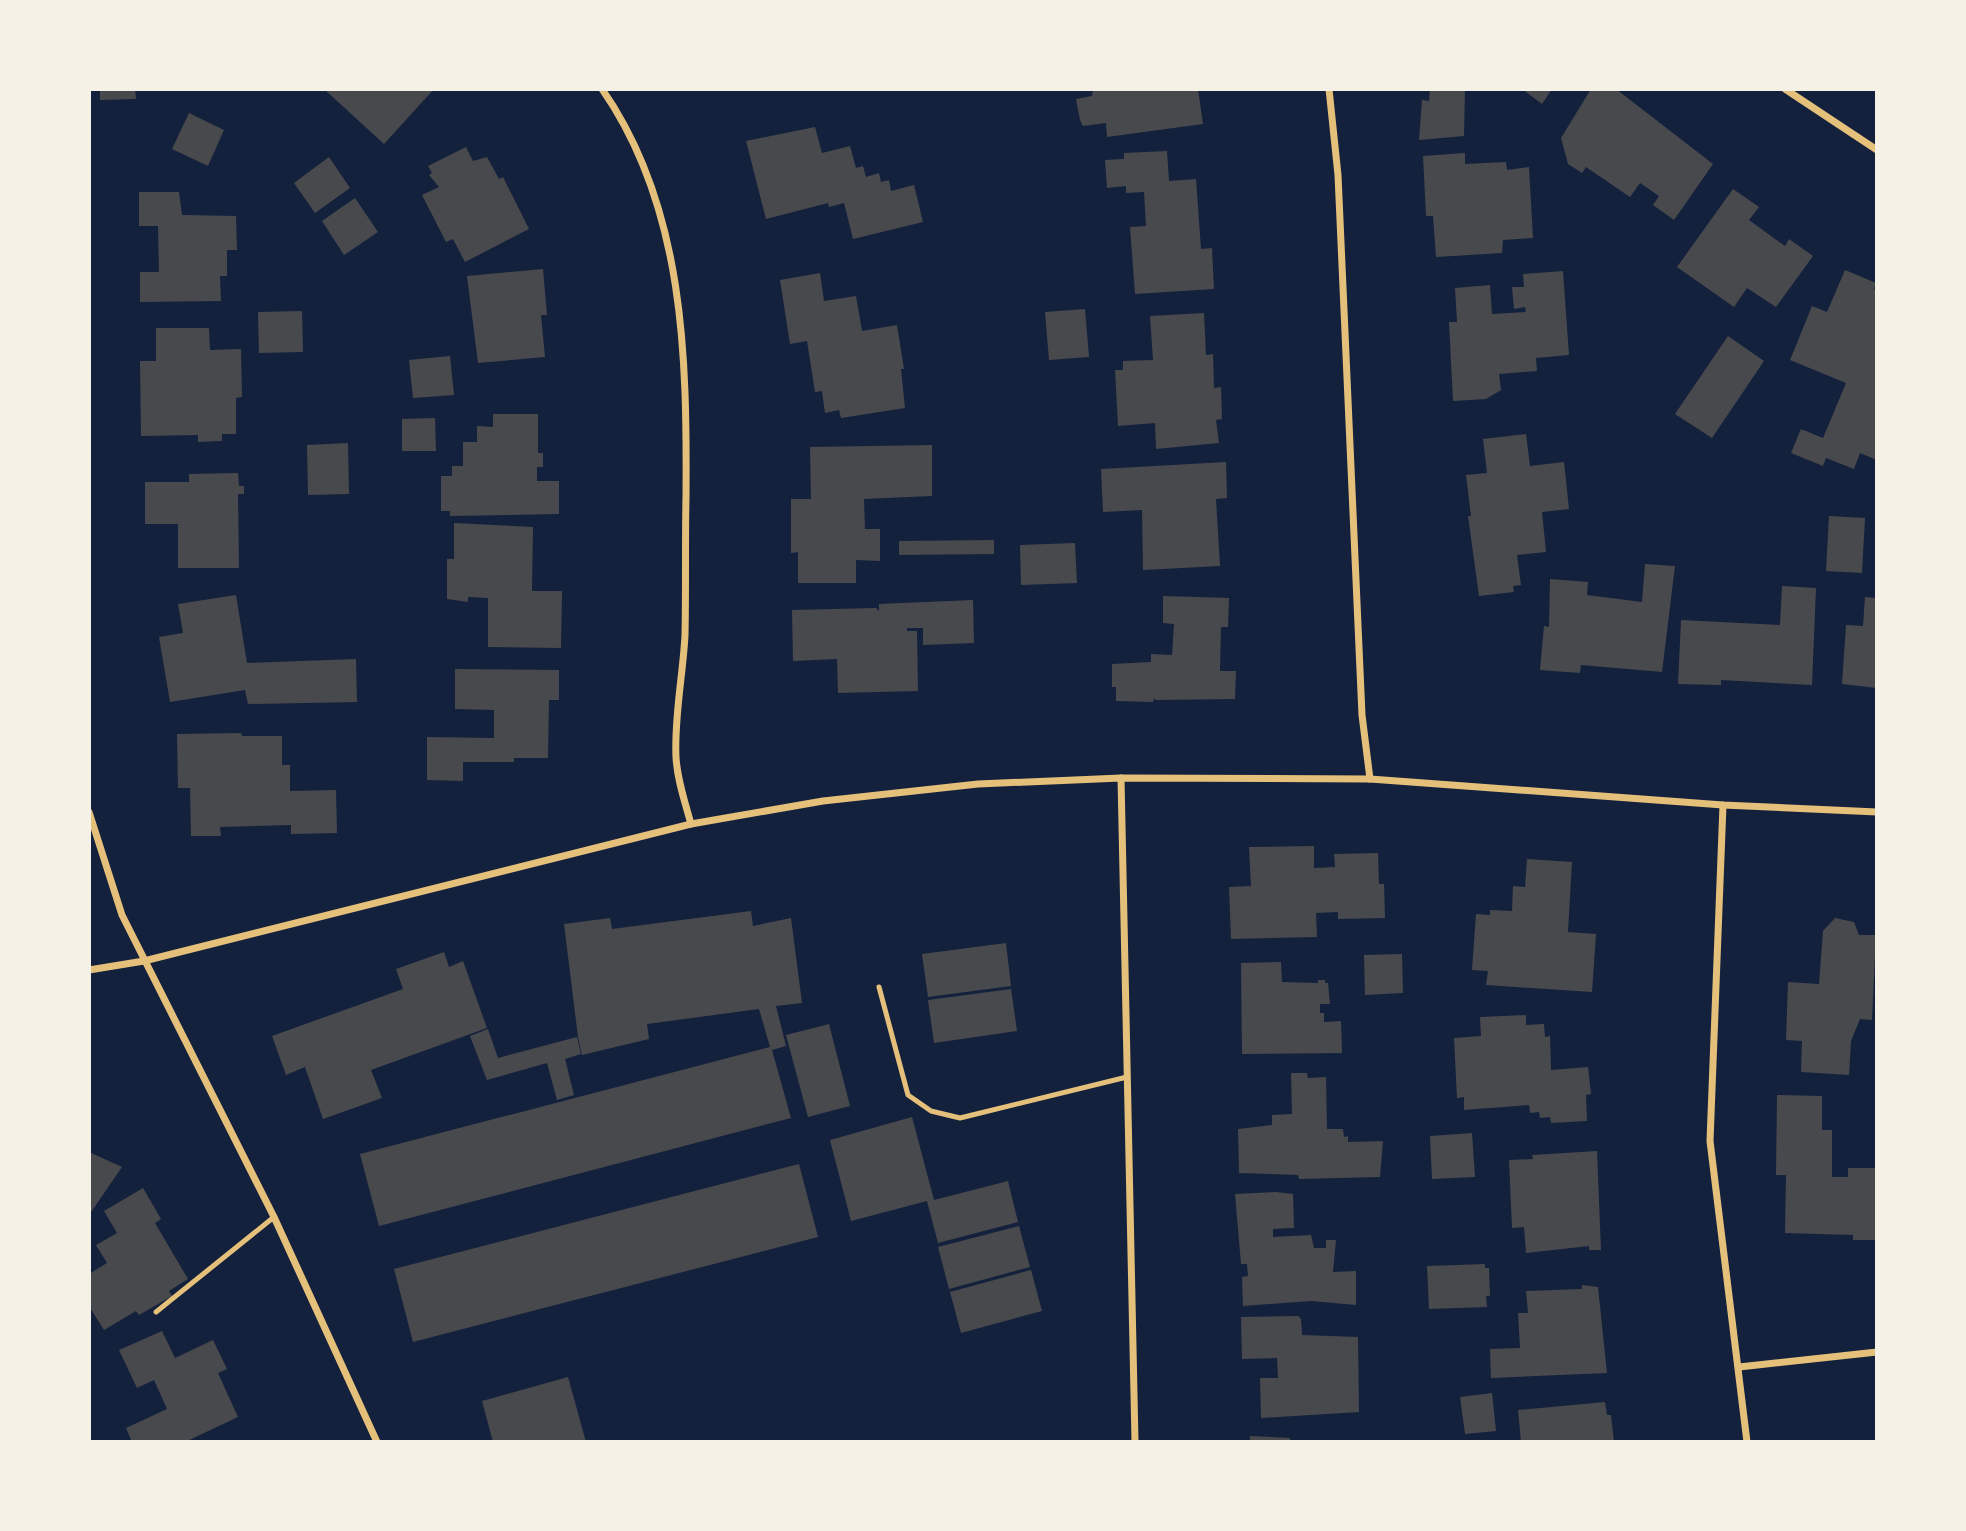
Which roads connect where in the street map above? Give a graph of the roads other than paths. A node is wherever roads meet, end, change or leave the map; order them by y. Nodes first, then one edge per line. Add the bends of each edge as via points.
1 (602, 89) edge
2 (1329, 89) edge
3 (1785, 89) edge
4 (1877, 150) edge
5 (1121, 778) junction
6 (1370, 779) junction
7 (1723, 805) junction
8 (89, 812) edge
9 (1877, 812) edge
10 (691, 824) junction
11 (144, 961) junction
12 (89, 970) edge
13 (879, 987) dead end
14 (1127, 1077) junction
15 (274, 1217) junction
16 (156, 1312) dead end
17 (1877, 1352) edge
18 (1738, 1367) junction
19 (377, 1442) edge
20 (1135, 1442) edge
21 (1747, 1442) edge

1 - 10 street via 617,110 653,189 672,257 682,335 685,637 676,757
2 - 6 street via 1338,175 1362,715
3 - 4 street
5 - 6 street
5 - 10 street via 978,784 823,801
5 - 14 street
6 - 7 street
7 - 9 street
7 - 18 street via 1710,1141
8 - 11 street via 122,915
10 - 11 street
11 - 12 street
11 - 15 street
13 - 14 lane via 908,1095 944,1116 974,1117
14 - 20 street
15 - 16 lane
15 - 19 street
17 - 18 street
18 - 21 street

